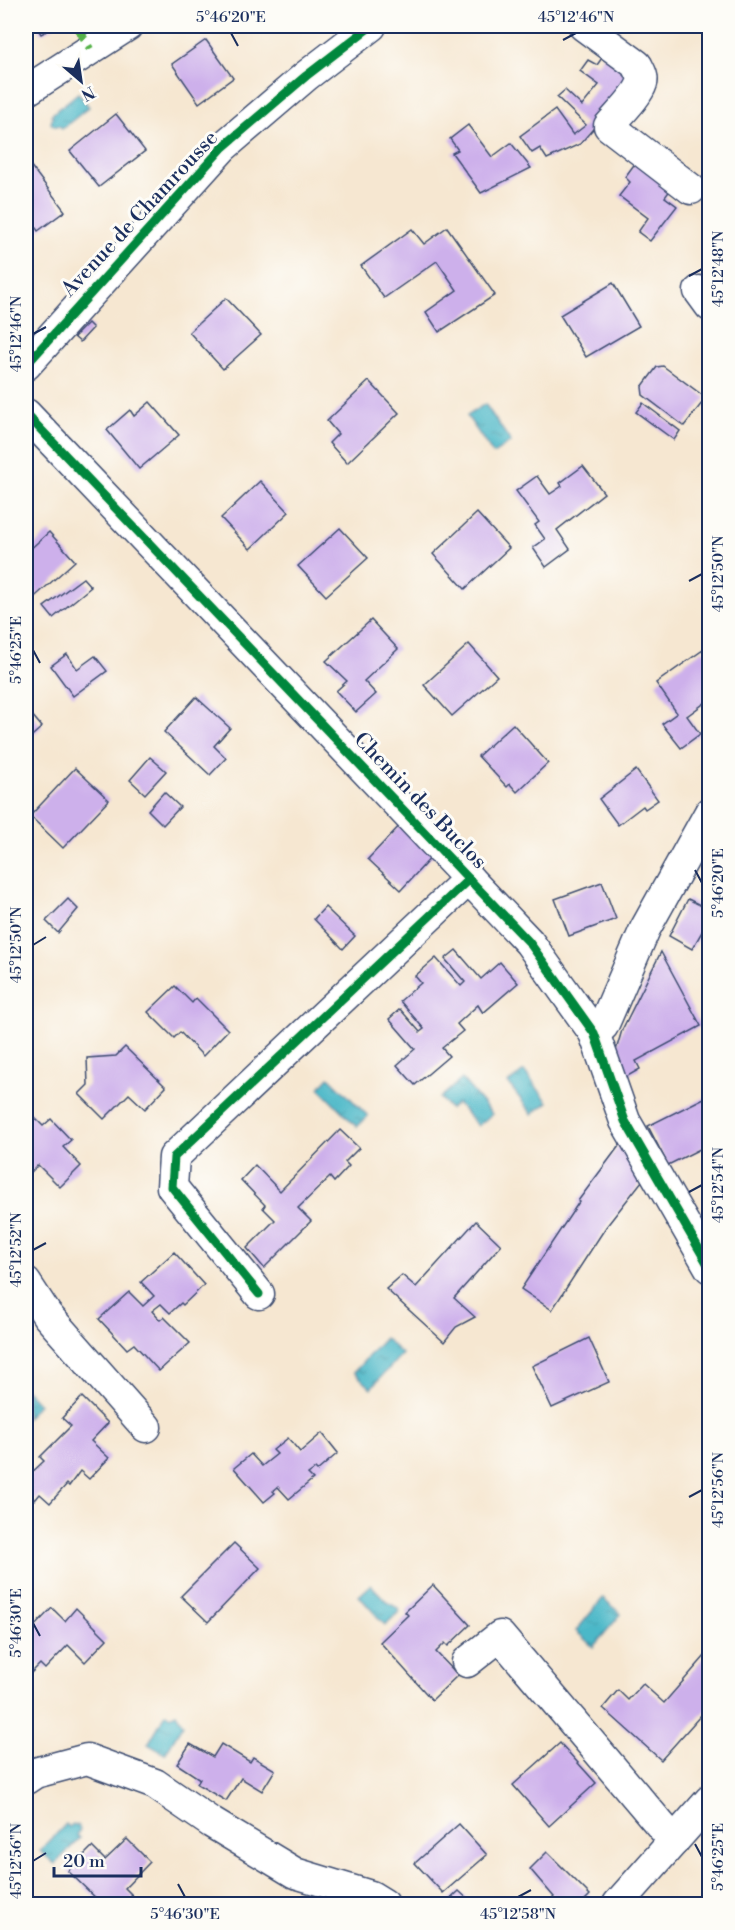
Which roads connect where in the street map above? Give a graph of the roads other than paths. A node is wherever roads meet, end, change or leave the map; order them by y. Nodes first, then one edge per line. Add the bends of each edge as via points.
1 (127, 26) edge
2 (370, 26) edge
3 (584, 26) edge
4 (84, 37) edge
5 (26, 91) edge
6 (691, 189) dead end
7 (26, 365) edge
8 (26, 414) edge
9 (710, 812) edge
10 (469, 879) junction
11 (594, 1033) junction
12 (710, 1268) edge
13 (26, 1283) edge
14 (259, 1294) dead end
15 (146, 1427) dead end
16 (467, 1662) dead end
17 (26, 1779) edge
18 (710, 1800) edge
19 (674, 1841) junction
20 (384, 1905) edge
21 (618, 1905) edge

1 - 4 street
2 - 7 street, Avenue de Chamrousse via 223,147
3 - 6 street via 641,72 639,90 609,126
4 - 5 street
8 - 10 street, Chemin des Buclos
9 - 11 street via 645,929 603,1026
10 - 11 street, Chemin des Buclos via 529,942
10 - 14 street via 174,1157 172,1187
11 - 12 street, Chemin des Buclos via 625,1121
13 - 15 street via 47,1315
16 - 19 street via 500,1636
17 - 20 street via 87,1759 154,1784 295,1873 371,1896
18 - 19 street
19 - 21 street

